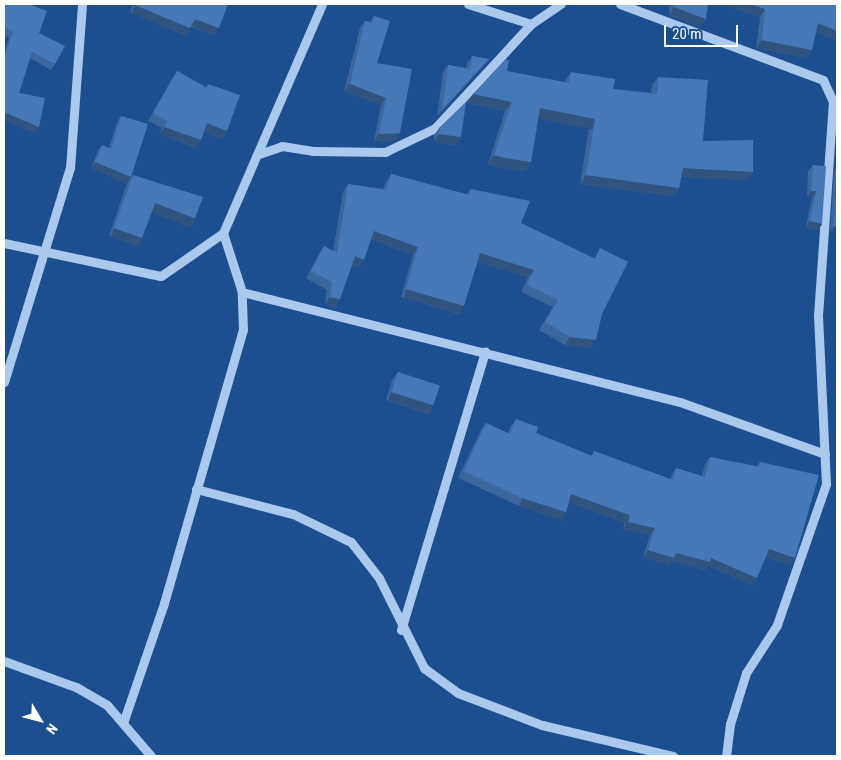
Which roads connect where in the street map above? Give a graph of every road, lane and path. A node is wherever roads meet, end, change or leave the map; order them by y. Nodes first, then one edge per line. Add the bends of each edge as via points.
1 (82, 4) edge
2 (322, 4) edge
3 (468, 4) edge
4 (562, 4) edge
5 (620, 4) edge
6 (531, 24) junction
7 (259, 154) junction
8 (223, 233) junction
9 (4, 243) edge
10 (48, 250) junction
11 (242, 292) junction
12 (485, 351) junction
13 (4, 382) edge
14 (825, 454) junction
15 (196, 489) junction
16 (401, 630) junction
17 (4, 662) edge
18 (123, 723) junction
19 (151, 756) edge
20 (673, 756) edge
21 (726, 756) edge

1 - 10 street via 70,168
2 - 7 street
3 - 6 street
4 - 6 street
5 - 14 street via 824,80 833,101 818,315
6 - 7 street via 435,128 385,152 313,151 282,146
7 - 8 street
8 - 10 street via 161,276
8 - 11 street
9 - 10 street
10 - 13 street
11 - 12 street
11 - 15 street via 243,330
12 - 14 street via 680,402
12 - 16 street
14 - 21 street via 826,484 810,537 777,625 746,673 730,724
15 - 16 street via 293,514 351,542 379,578
15 - 18 street
16 - 20 street via 424,668 458,693 542,725
17 - 18 street via 76,687 107,705
18 - 19 street

